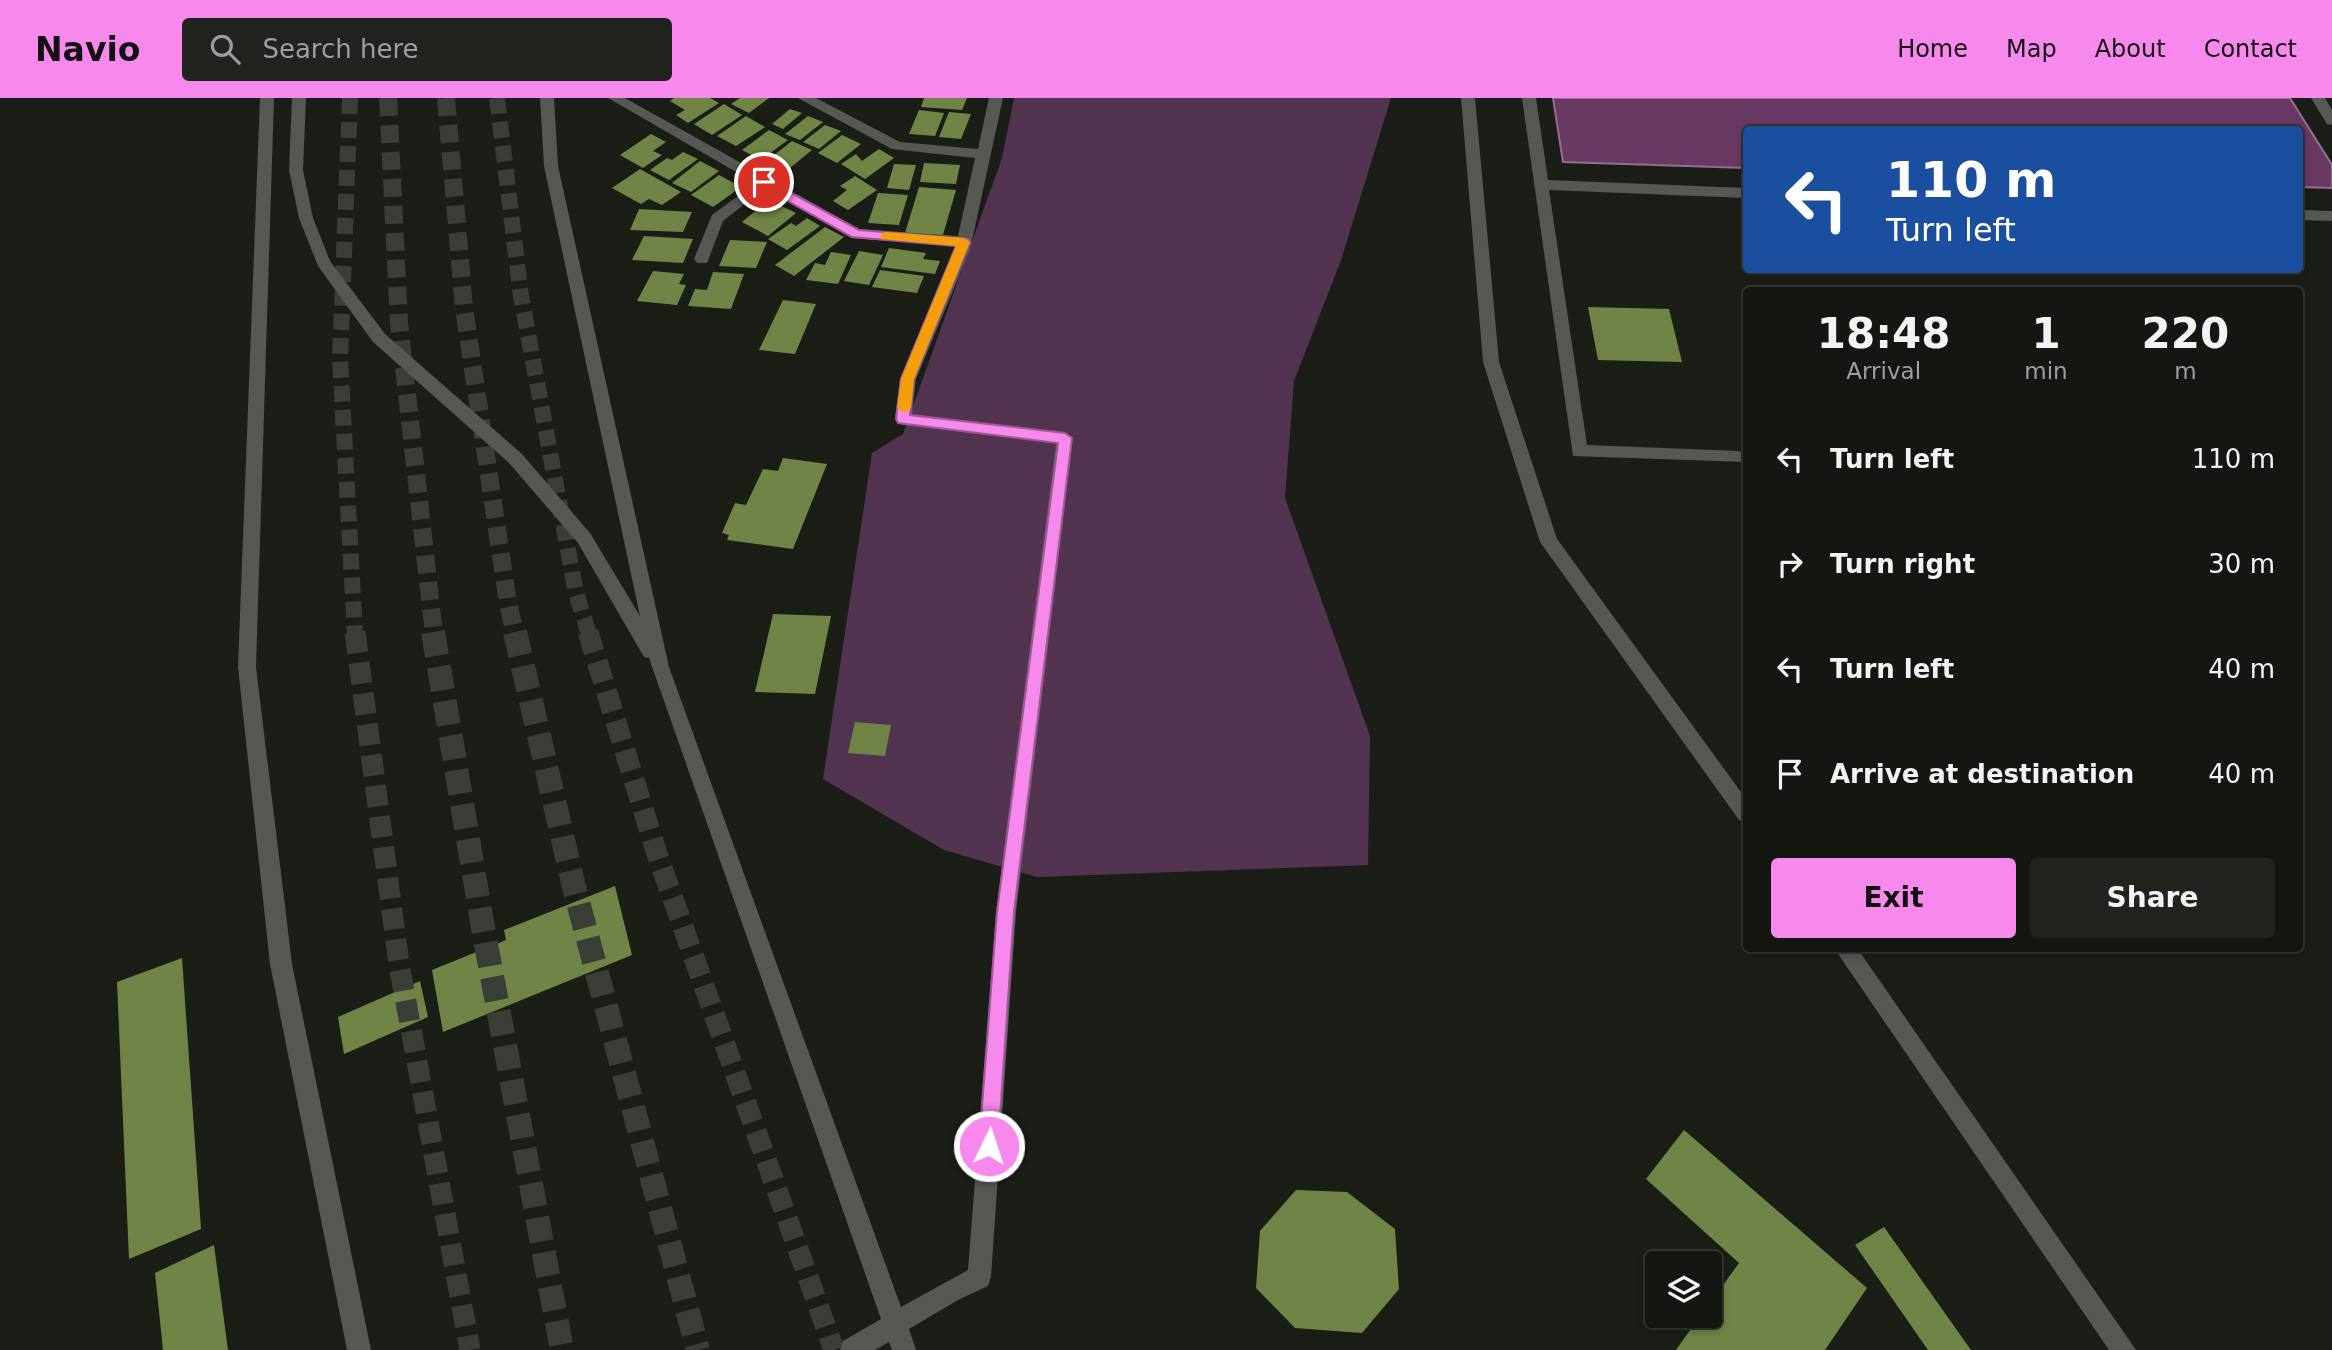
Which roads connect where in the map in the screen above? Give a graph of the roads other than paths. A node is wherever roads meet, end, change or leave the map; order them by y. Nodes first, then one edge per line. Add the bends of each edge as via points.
1 (267, 98) edge
2 (299, 98) edge
3 (547, 98) edge
4 (615, 98) edge
5 (805, 98) edge
6 (996, 98) edge
7 (1468, 98) edge
8 (1529, 98) edge
9 (2318, 98) edge
10 (2332, 121) edge
11 (984, 154) junction
12 (764, 182) junction
13 (1542, 185) junction
14 (1743, 193) edge
15 (2303, 215) edge
16 (2332, 216) edge
17 (964, 242) junction
18 (702, 259) dead end
19 (1739, 457) dead end
20 (660, 667) junction
21 (1743, 810) edge
22 (1847, 952) edge
23 (894, 1322) junction
24 (359, 1350) edge
25 (852, 1350) edge
26 (904, 1350) edge
27 (2124, 1350) edge

1 - 24 street via 247,667 281,964
2 - 20 street via 296,170 306,218 323,262 379,338 515,458 583,538
3 - 20 street via 551,166
4 - 12 street
5 - 11 street via 897,146
6 - 11 street
7 - 21 street via 1491,362 1549,542
8 - 13 street
9 - 10 street
11 - 17 street
12 - 17 street via 856,234
12 - 18 street via 717,218
13 - 14 street
13 - 19 street via 1579,451
15 - 16 street
17 - 23 street via 908,379 903,419 1065,438 1006,912 979,1277
20 - 23 street
22 - 27 street
23 - 25 street
23 - 26 street

